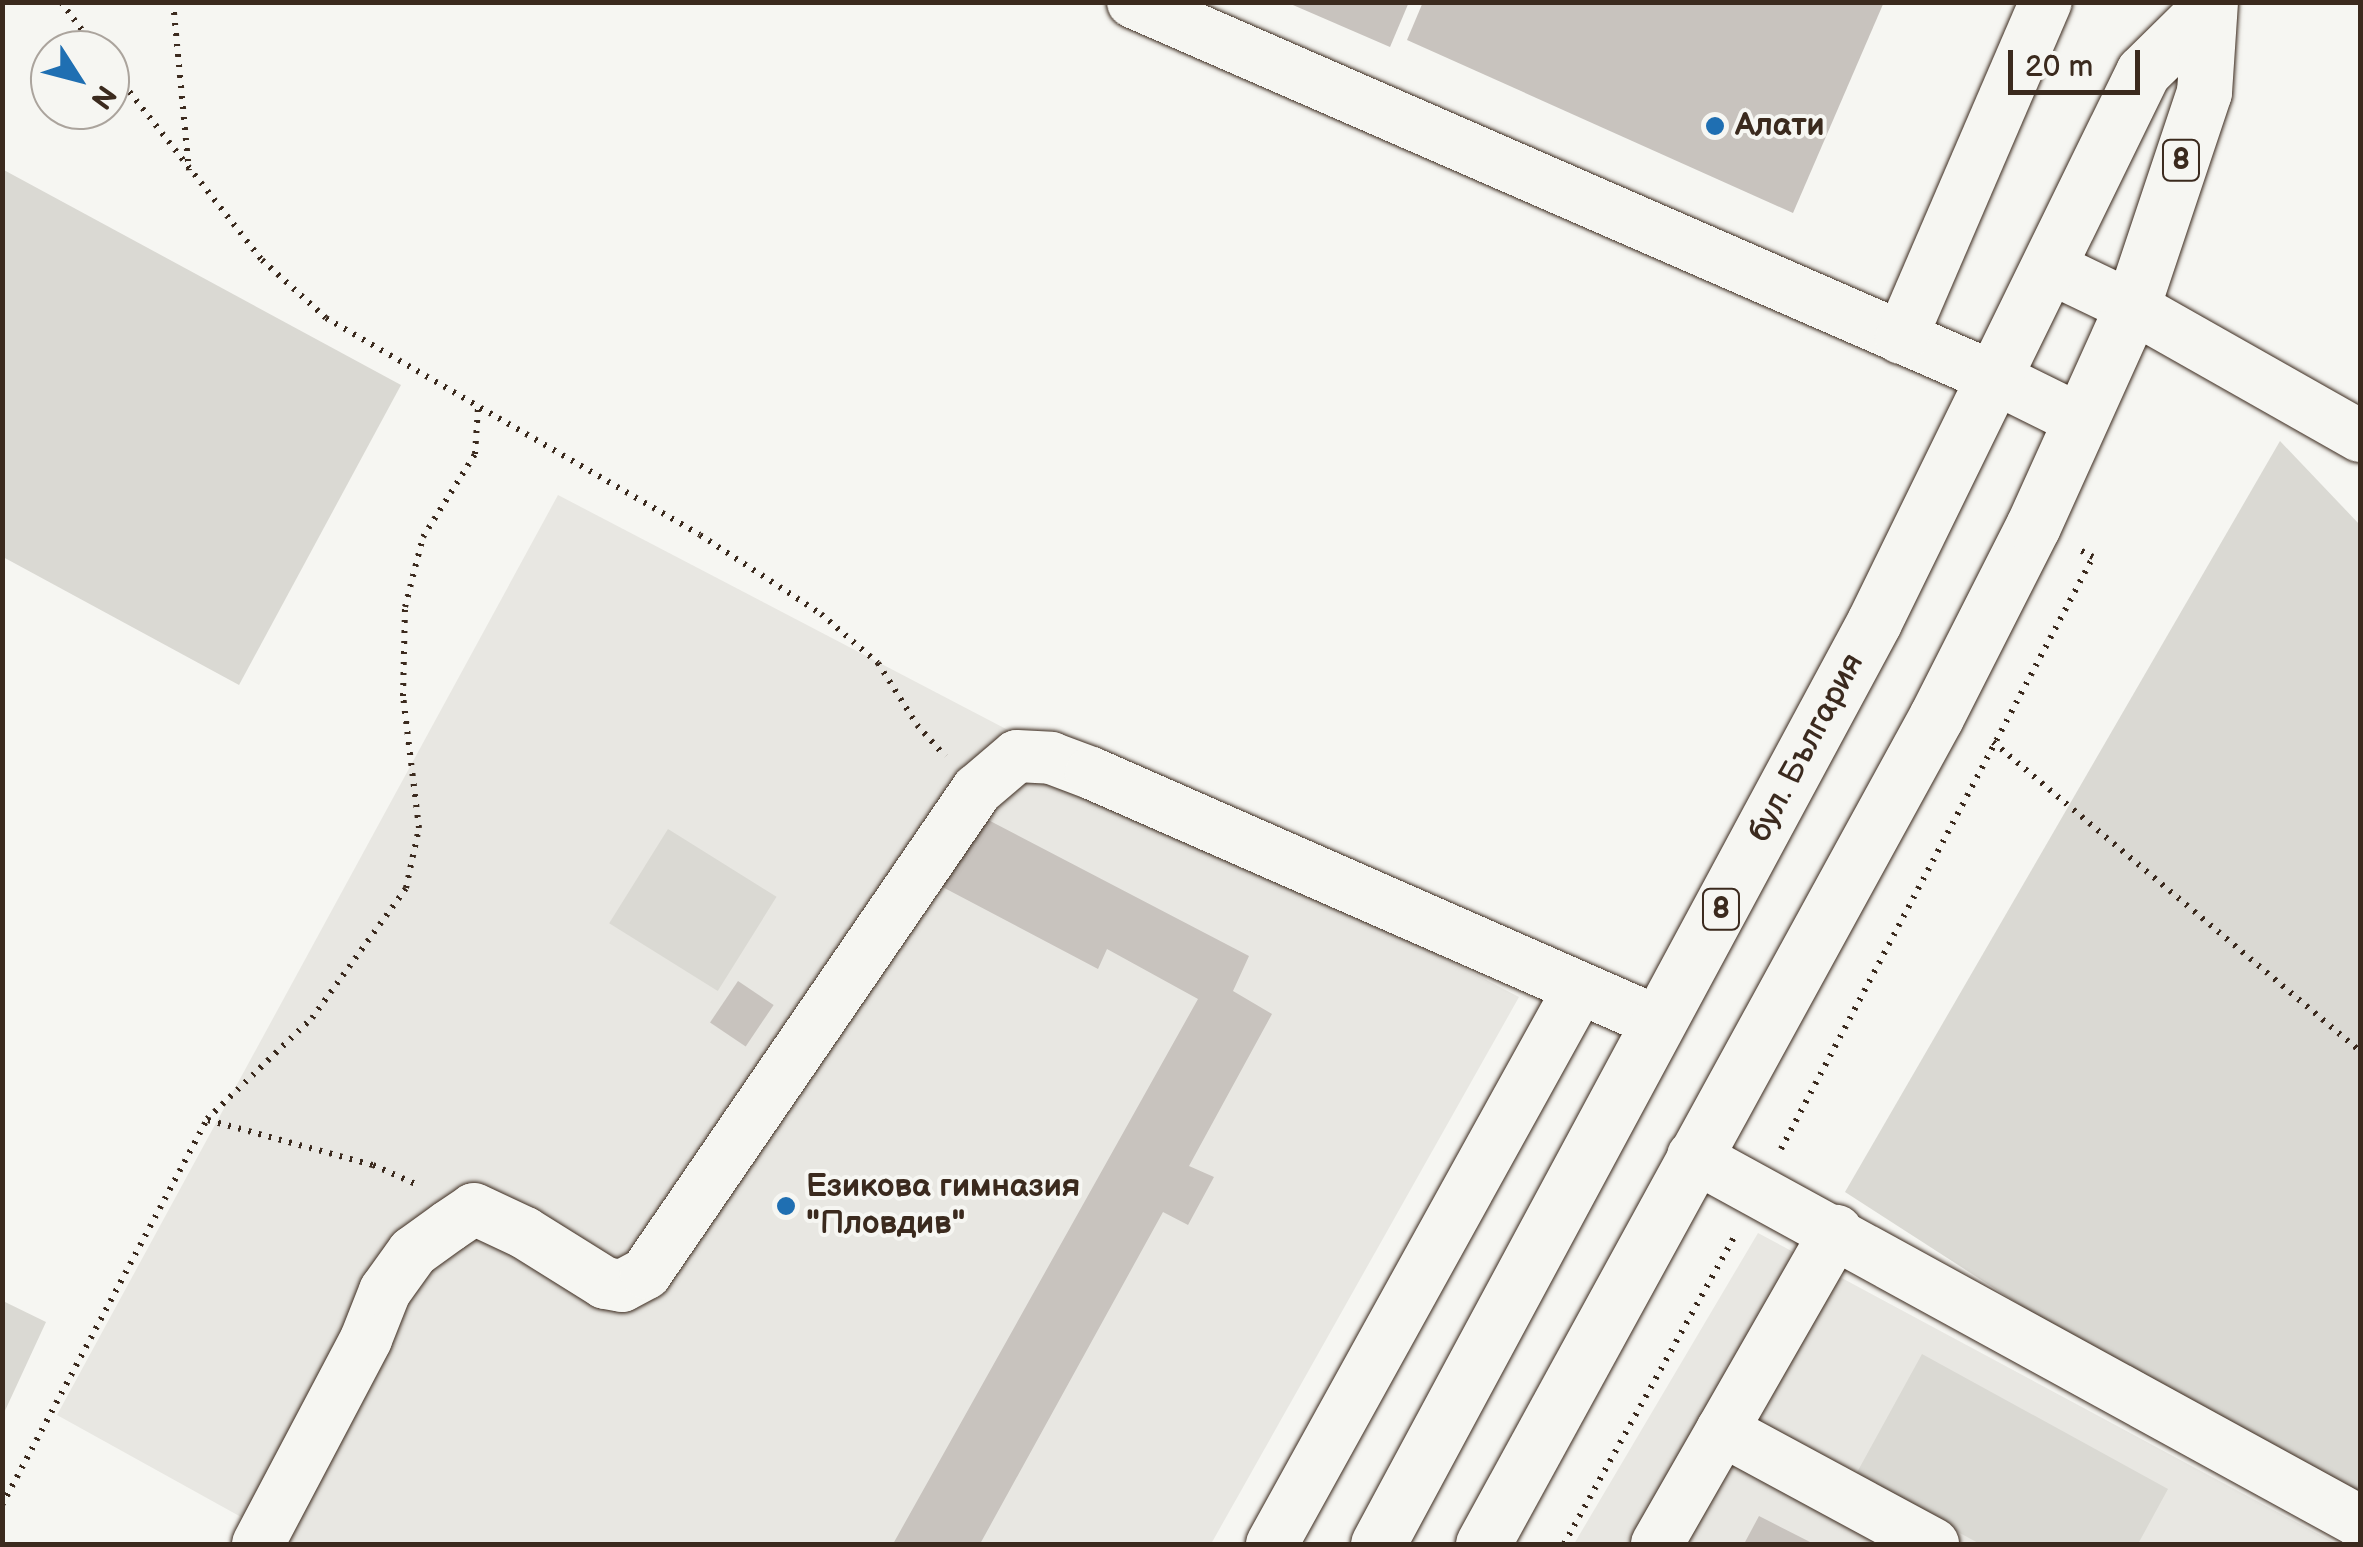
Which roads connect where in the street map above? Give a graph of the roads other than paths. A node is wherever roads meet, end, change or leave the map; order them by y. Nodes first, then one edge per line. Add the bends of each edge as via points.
1 (1133, 2) edge
2 (2046, 2) edge
3 (2202, 5) edge
4 (2049, 266) junction
5 (2132, 307) junction
6 (1900, 338) junction
7 (1995, 378) junction
8 (2080, 420) junction
9 (2360, 437) edge
10 (1579, 989) junction
11 (1660, 1024) junction
12 (1693, 1156) junction
13 (1836, 1231) junction
14 (1722, 1430) junction
15 (2359, 1520) edge
16 (258, 1544) edge
17 (1272, 1544) edge
18 (1378, 1544) edge
19 (1483, 1544) edge
20 (1657, 1544) edge
21 (1933, 1544) edge

1 - 6 street
2 - 6 street
3 - 4 main road, бул. България / 8 via 2143,72
3 - 5 main road, бул. България / 8 via 2204,92
4 - 5 street
4 - 7 main road, бул. България / 8
5 - 8 main road, бул. България / 8
5 - 9 street
6 - 7 street
7 - 8 street
7 - 11 main road, бул. България / 8
8 - 12 main road, бул. България / 8 via 1936,717
10 - 11 street
10 - 16 street via 1090,773 1051,758 1017,756 977,790 646,1272 622,1286 605,1283 474,1209 413,1252 386,1290
10 - 17 street
11 - 18 main road, бул. България / 8
12 - 13 street
12 - 19 main road, бул. България / 8
13 - 14 street
13 - 15 street
14 - 20 street
14 - 21 street

